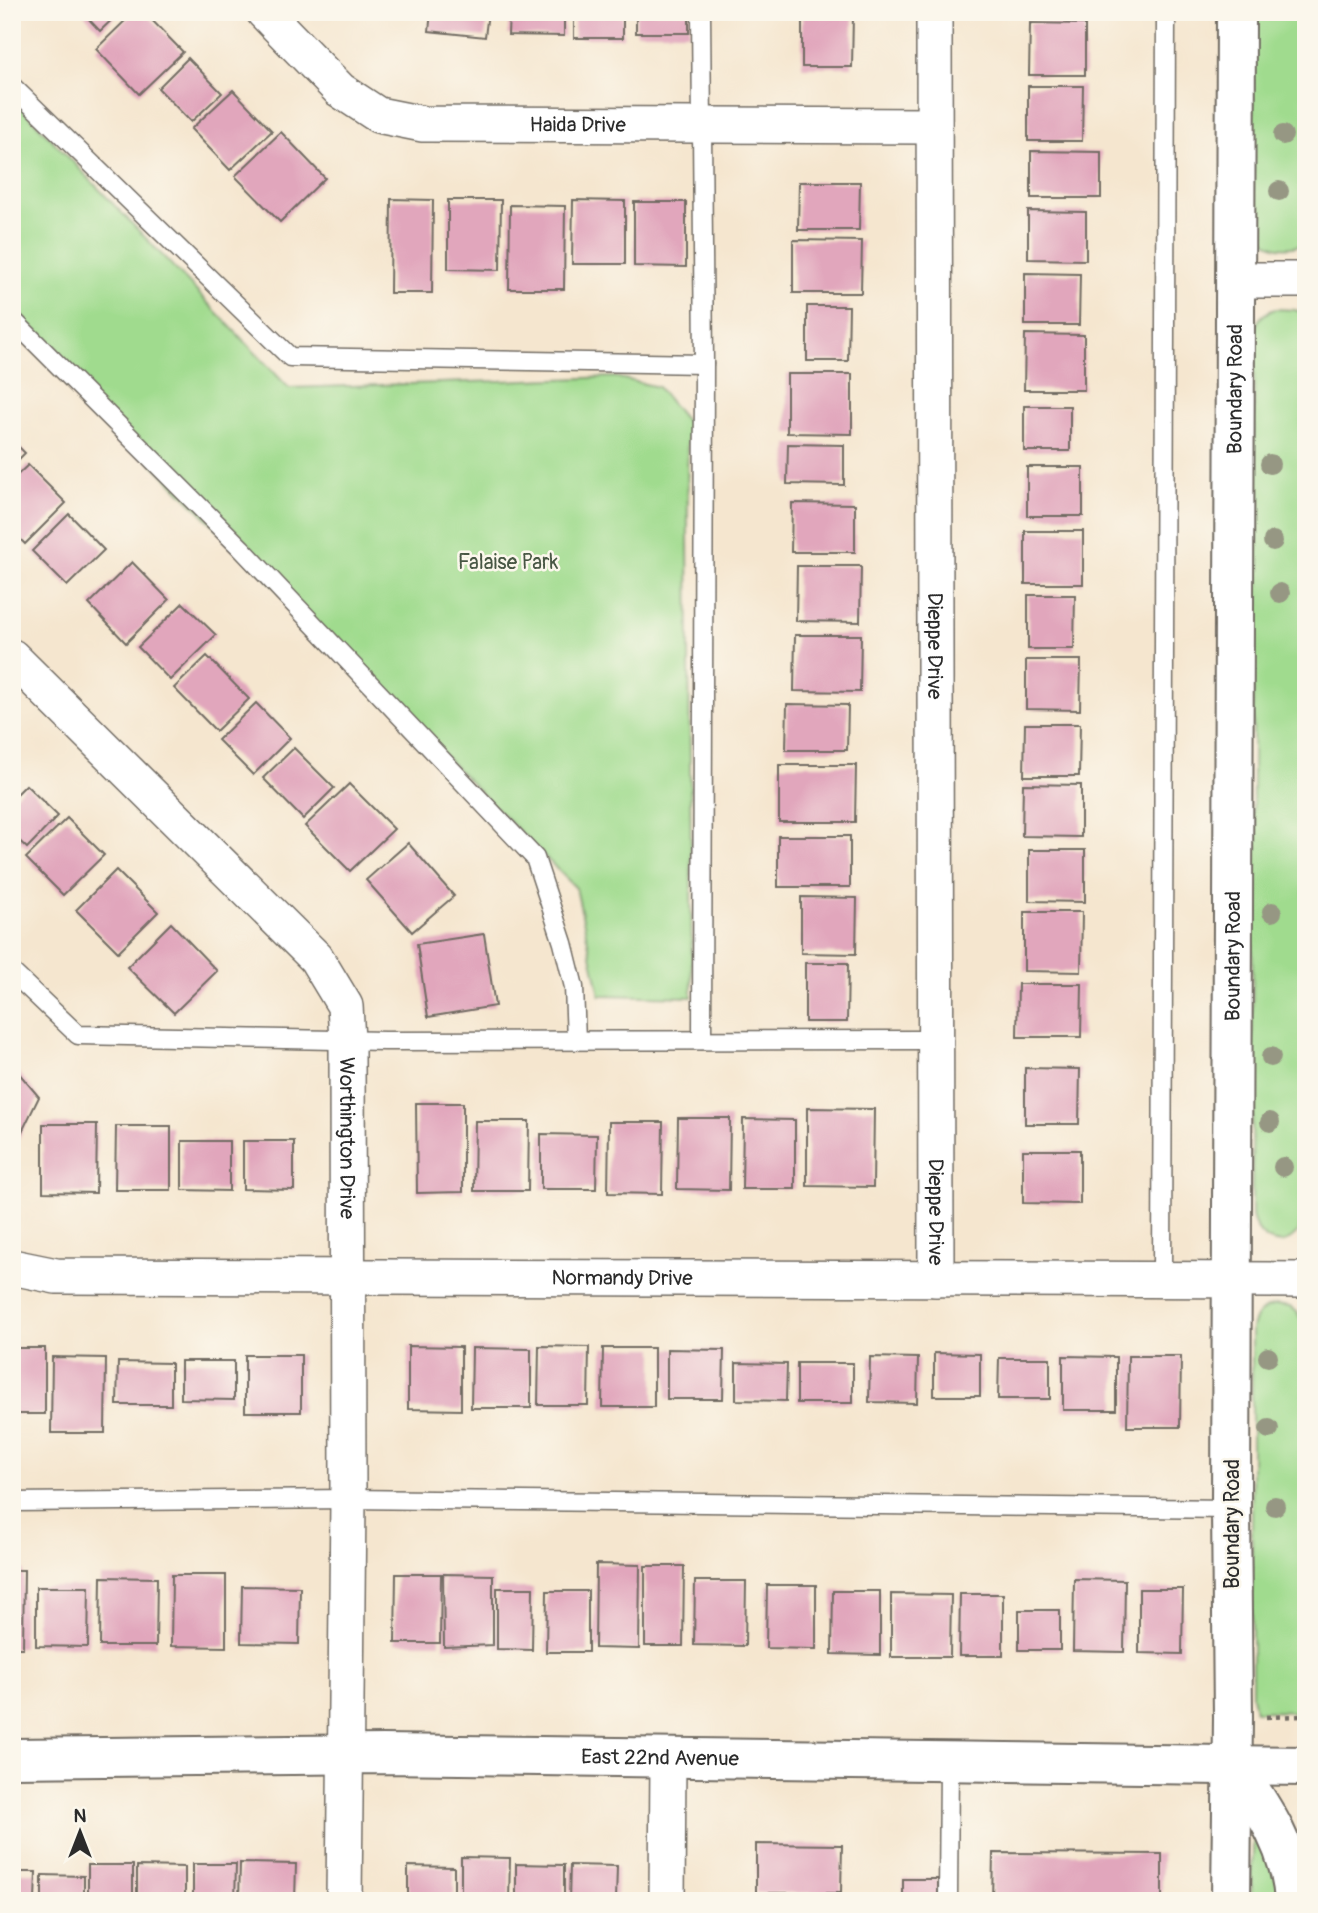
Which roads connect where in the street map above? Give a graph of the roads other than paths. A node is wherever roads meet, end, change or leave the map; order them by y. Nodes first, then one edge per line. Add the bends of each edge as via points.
1 (264, 12) edge
2 (701, 12) edge
3 (934, 12) edge
4 (1166, 12) edge
5 (1236, 12) edge
6 (12, 86) edge
7 (701, 124) junction
8 (933, 126) junction
9 (1234, 280) junction
10 (1306, 280) edge
11 (12, 319) edge
12 (704, 364) junction
13 (12, 657) edge
14 (12, 972) edge
15 (347, 1040) junction
16 (576, 1040) junction
17 (702, 1040) junction
18 (935, 1040) junction
19 (12, 1267) edge
20 (347, 1277) junction
21 (936, 1279) junction
22 (1162, 1280) junction
23 (1233, 1280) junction
24 (1306, 1280) edge
25 (348, 1499) junction
26 (12, 1502) edge
27 (1231, 1509) junction
28 (345, 1754) junction
29 (12, 1758) edge
30 (668, 1758) junction
31 (948, 1761) junction
32 (1233, 1764) junction
33 (1306, 1766) edge
34 (344, 1901) edge
35 (667, 1901) edge
36 (948, 1901) edge
37 (1231, 1901) edge
38 (1294, 1901) edge

1 - 7 street, Haida Drive via 340,90 378,115 423,124
2 - 7 lane
3 - 8 street, Dieppe Drive
4 - 22 lane
5 - 9 main road, Boundary Road
6 - 12 lane via 290,358
7 - 8 street, Haida Drive
7 - 12 lane
8 - 18 street, Dieppe Drive
9 - 10 street
9 - 23 main road, Boundary Road
11 - 16 lane via 242,548 535,859 574,987
12 - 17 lane
13 - 15 street, Worthington Drive via 316,958 345,1006
14 - 15 lane via 78,1035
15 - 16 lane
15 - 20 street, Worthington Drive
16 - 17 lane
17 - 18 lane
18 - 21 street, Dieppe Drive
19 - 20 street, Normandy Drive via 56,1276
20 - 21 street, Normandy Drive
20 - 25 street, Worthington Drive
21 - 22 street, Normandy Drive
22 - 23 street, Normandy Drive
23 - 24 street, Normandy Drive
23 - 27 main road, Boundary Road
25 - 26 lane
25 - 27 lane
25 - 28 street, Worthington Drive
27 - 32 main road, Boundary Road
28 - 29 main road, East 22nd Avenue
28 - 30 main road, East 22nd Avenue
28 - 34 street, Worthington Drive
30 - 31 main road, East 22nd Avenue
30 - 35 street
31 - 32 main road, East 22nd Avenue
31 - 36 lane
32 - 33 main road, East 22nd Avenue
32 - 37 main road, Boundary Road
32 - 38 main road via 1268,1815 1292,1877

